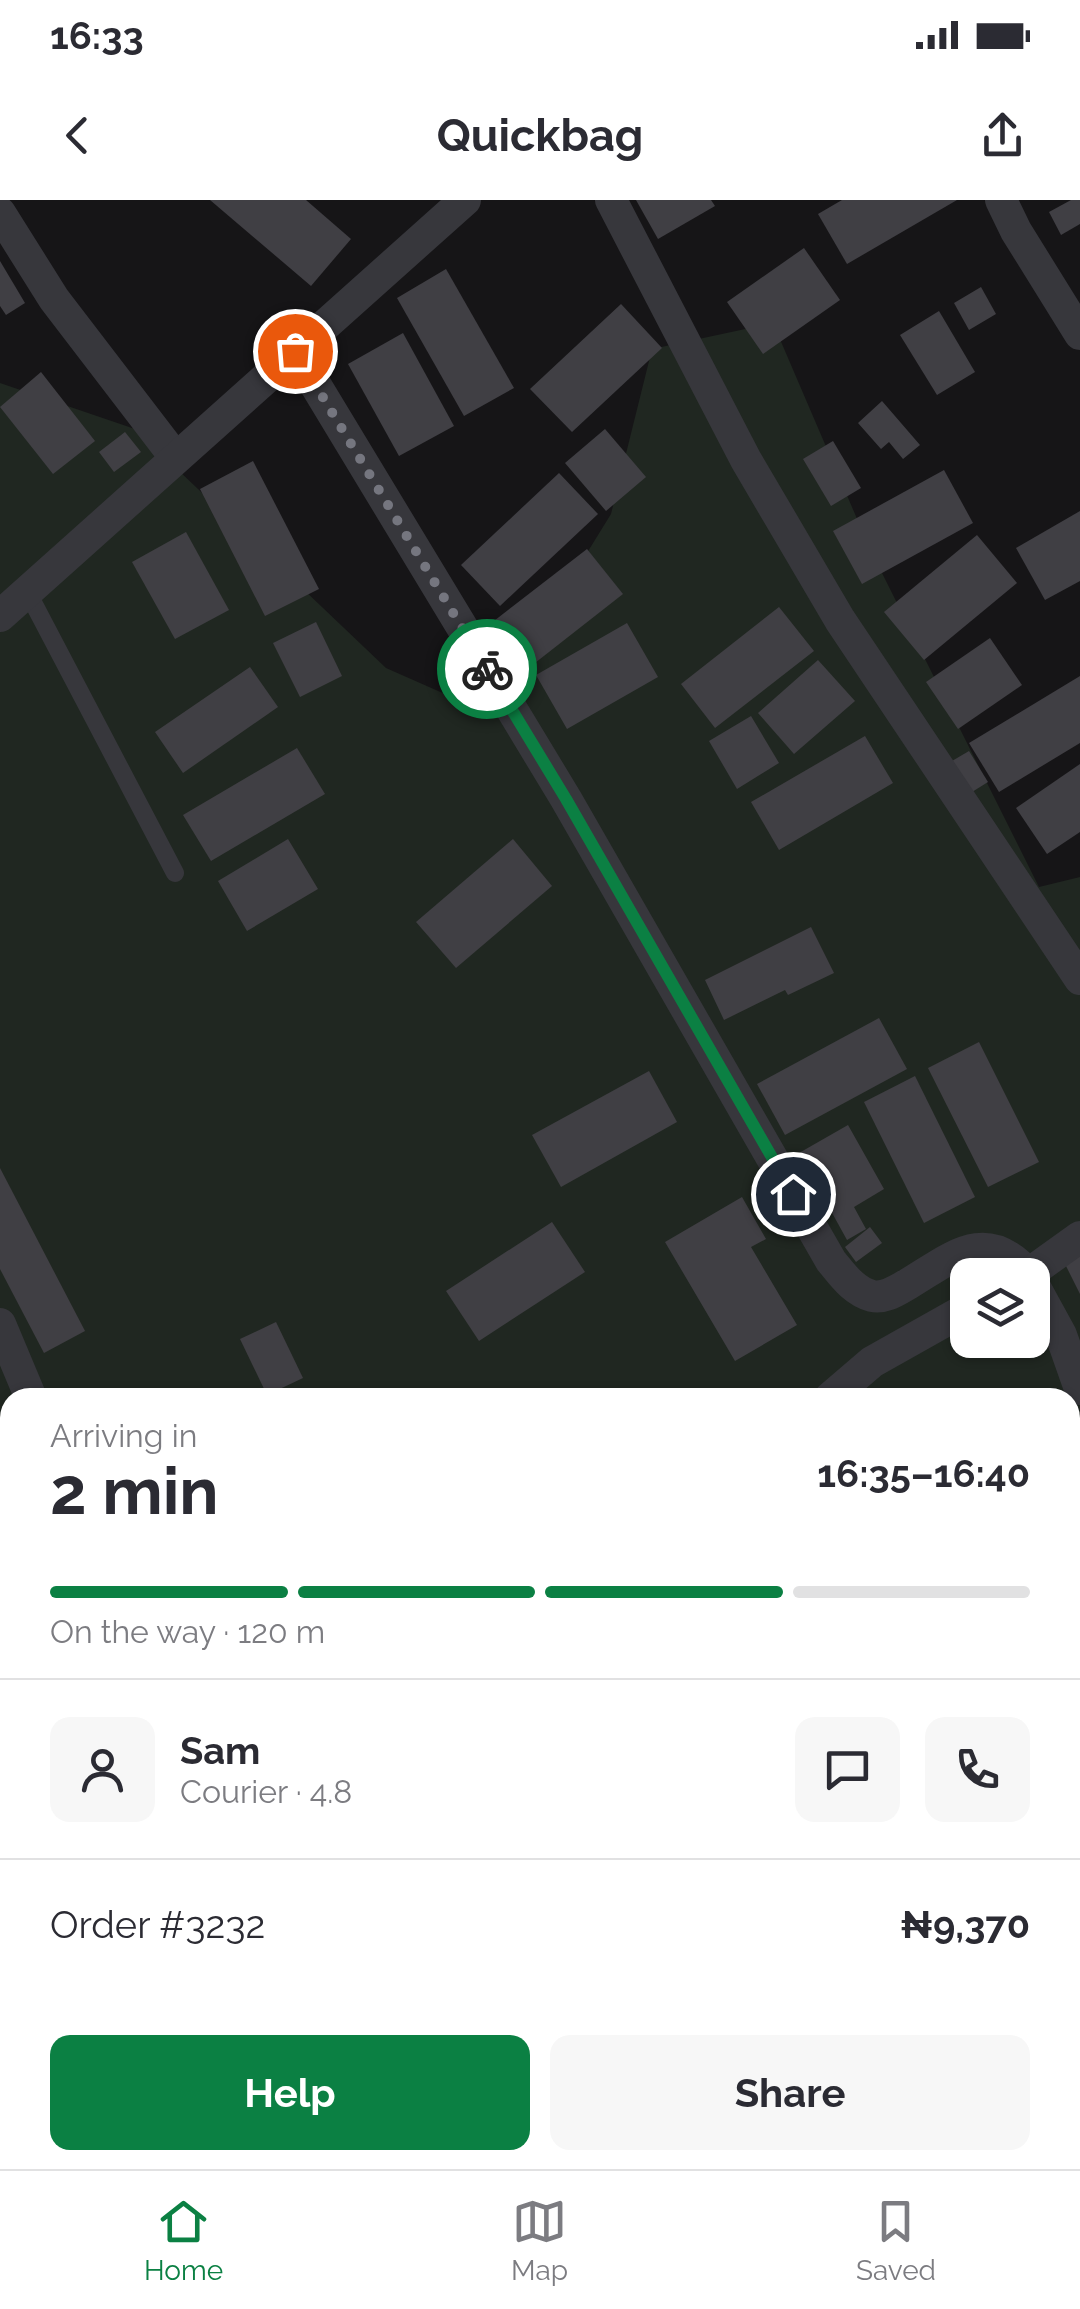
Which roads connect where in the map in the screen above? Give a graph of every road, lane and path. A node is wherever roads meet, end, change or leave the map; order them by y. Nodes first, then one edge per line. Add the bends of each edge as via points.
1 (465, 200) edge
2 (611, 200) edge
3 (1002, 200) edge
4 (0, 213) edge
5 (1080, 334) edge
6 (295, 351) junction
7 (174, 457) junction
8 (27, 591) junction
9 (0, 616) edge
10 (176, 873) dead end
11 (1080, 979) edge
12 (1080, 1238) edge
13 (953, 1258) edge
14 (1014, 1258) edge
15 (1050, 1259) edge
16 (950, 1260) edge
17 (1050, 1315) edge
18 (950, 1318) edge
19 (0, 1324) edge
20 (27, 1388) edge
21 (842, 1388) edge
22 (1080, 1388) edge

1 - 6 street
2 - 11 street via 746,460 840,620
3 - 5 street
4 - 7 street via 54,299
6 - 7 street
6 - 16 street via 566,799 831,1260 852,1286 874,1296 890,1294
7 - 8 street
8 - 9 street
8 - 10 lane
12 - 15 street
13 - 14 street via 990,1248
17 - 22 street
18 - 21 street via 872,1362
19 - 20 street

